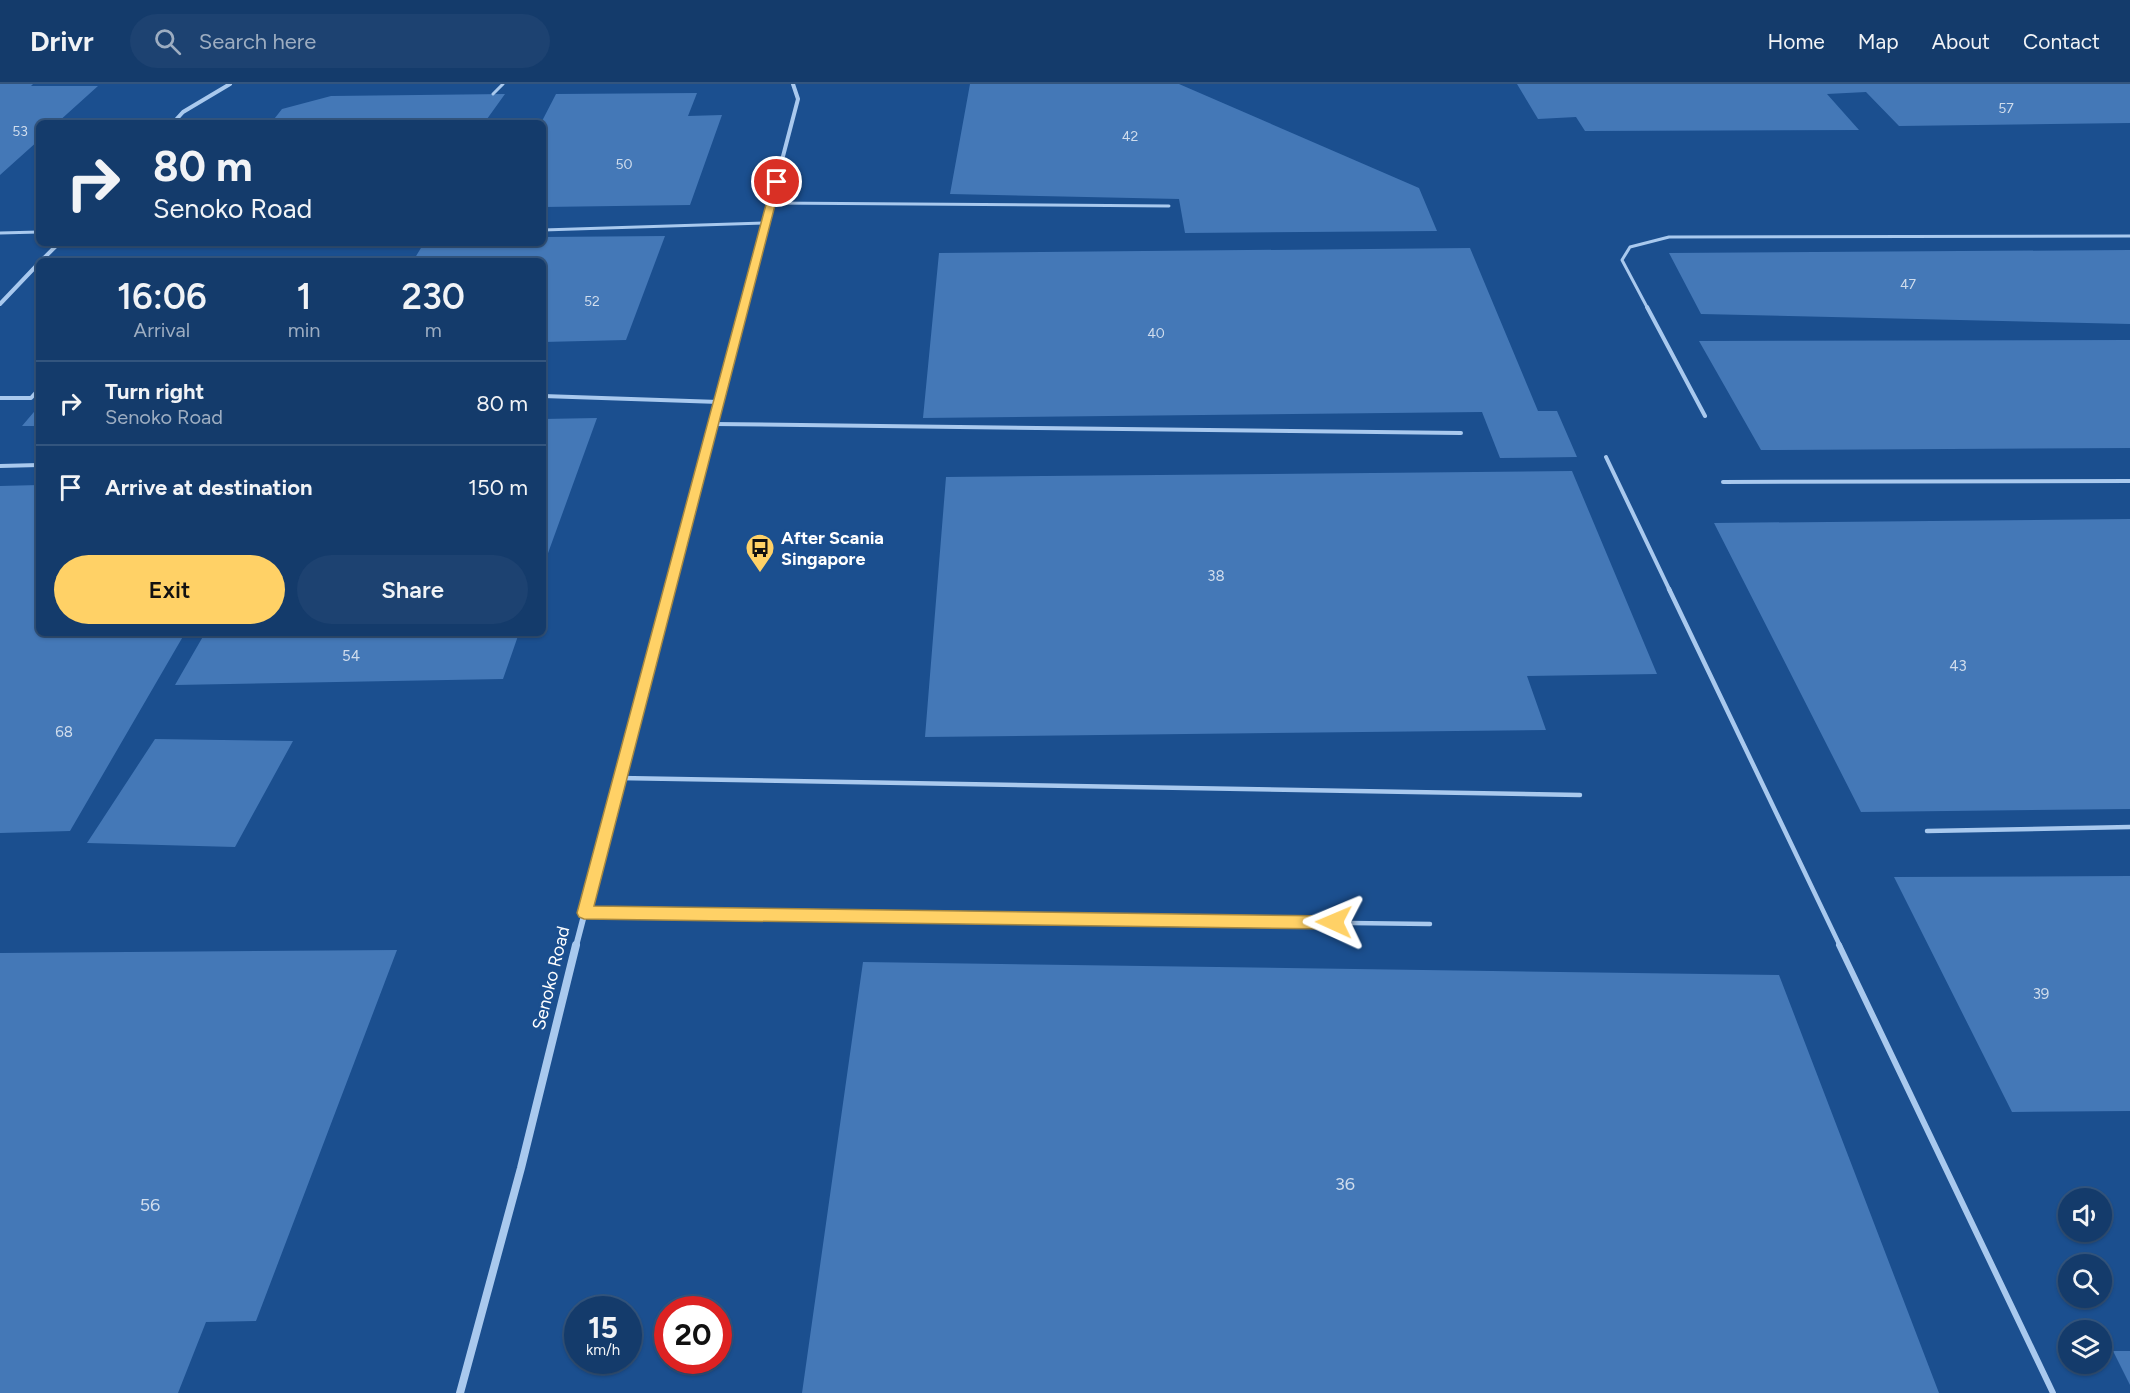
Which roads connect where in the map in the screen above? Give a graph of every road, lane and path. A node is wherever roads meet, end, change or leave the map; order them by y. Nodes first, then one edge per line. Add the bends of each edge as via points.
1 (230, 84) edge
2 (503, 84) edge
3 (793, 84) edge
4 (493, 94) dead end
5 (176, 120) edge
6 (771, 203) junction
7 (1169, 206) dead end
8 (766, 223) junction
9 (546, 230) edge
10 (36, 232) edge
11 (0, 233) edge
12 (2130, 236) edge
13 (55, 246) edge
14 (44, 258) edge
15 (36, 266) edge
16 (0, 304) edge
17 (36, 392) edge
18 (546, 396) edge
19 (0, 398) edge
20 (719, 402) junction
21 (1705, 417) dead end
22 (713, 424) junction
23 (1461, 433) dead end
24 (1606, 457) dead end
25 (36, 465) edge
26 (0, 466) edge
27 (2130, 481) edge
28 (1723, 482) dead end
29 (619, 778) junction
30 (1580, 795) dead end
31 (2130, 827) edge
32 (1927, 831) dead end
33 (584, 913) junction
34 (1430, 924) dead end
35 (460, 1393) edge
36 (2053, 1393) edge

1 - 5 street
2 - 4 lane
3 - 6 street, Senoko Road via 798,99
6 - 7 lane
6 - 8 street, Senoko Road
8 - 9 lane
8 - 20 street, Senoko Road
10 - 11 lane
12 - 21 lane via 1669,237 1630,247 1622,260
13 - 14 street
15 - 16 street
17 - 19 lane via 31,398
18 - 20 lane
20 - 22 street, Senoko Road
22 - 23 lane
22 - 29 street, Senoko Road
24 - 36 lane
25 - 26 lane
27 - 28 lane
29 - 30 lane
29 - 33 street, Senoko Road
31 - 32 lane
33 - 34 lane
33 - 35 street, Senoko Road

